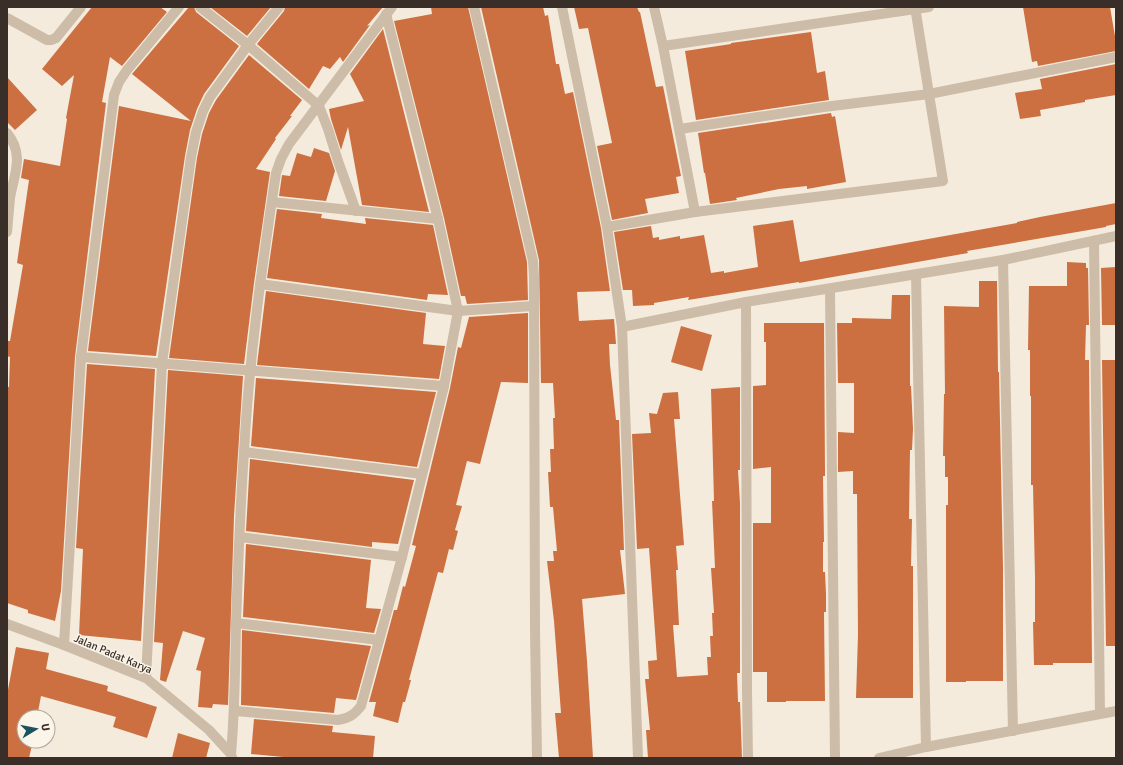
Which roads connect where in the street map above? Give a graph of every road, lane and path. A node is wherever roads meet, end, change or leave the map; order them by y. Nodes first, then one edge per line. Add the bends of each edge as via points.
1 (81, 7) edge
2 (179, 7) edge
3 (200, 7) edge
4 (279, 7) edge
5 (474, 7) edge
6 (562, 7) edge
7 (654, 7) edge
8 (929, 7) edge
9 (915, 8) edge
10 (389, 10) edge
11 (7, 18) edge
12 (248, 44) junction
13 (663, 46) junction
14 (1116, 57) edge
15 (929, 94) junction
16 (319, 106) junction
17 (680, 129) junction
18 (7, 134) edge
19 (9, 198) edge
20 (272, 202) junction
21 (356, 210) junction
22 (695, 212) junction
23 (438, 219) junction
24 (607, 227) junction
25 (7, 232) edge
26 (1116, 236) edge
27 (1094, 240) junction
28 (1003, 260) junction
29 (916, 274) junction
30 (260, 284) junction
31 (830, 289) junction
32 (746, 302) junction
33 (534, 306) junction
34 (458, 311) junction
35 (622, 327) junction
36 (81, 357) junction
37 (162, 363) junction
38 (250, 370) junction
39 (444, 386) junction
40 (244, 452) junction
41 (422, 474) junction
42 (240, 537) junction
43 (402, 556) junction
44 (236, 623) junction
45 (7, 624) edge
46 (379, 640) junction
47 (64, 645) junction
48 (146, 678) junction
49 (235, 711) junction
50 (1116, 711) edge
51 (1100, 713) junction
52 (1013, 731) junction
53 (926, 747) junction
54 (231, 756) edge
55 (537, 758) edge
56 (638, 758) edge
57 (748, 758) edge
58 (835, 758) edge
59 (879, 758) edge

1 - 11 street via 56,38 51,40
2 - 36 street via 127,70 114,95
3 - 12 street
4 - 12 street
5 - 33 street via 533,262
6 - 24 street
7 - 13 street
8 - 9 street
9 - 13 street
9 - 15 street
10 - 16 street
10 - 23 street
12 - 16 street
12 - 37 street via 202,110 196,132 190,157
13 - 17 street
14 - 15 street
15 - 17 street
15 - 22 street via 943,181
16 - 20 street via 289,144 281,159 276,173
16 - 21 street
17 - 22 street
18 - 19 street via 14,143 18,162
19 - 25 street
20 - 21 street
20 - 30 street
21 - 23 street
22 - 24 street
23 - 34 street
24 - 35 street
26 - 27 street
27 - 28 street
27 - 51 street
28 - 29 street
28 - 52 street
29 - 31 street
29 - 53 street
30 - 34 street
30 - 38 street
31 - 32 street
31 - 58 street
32 - 35 street
32 - 57 street
33 - 34 street
33 - 55 street
34 - 39 street
35 - 56 street
36 - 37 street
36 - 47 street
37 - 38 street
37 - 48 street
38 - 39 street
38 - 40 street
39 - 41 street
40 - 41 street
40 - 42 street
41 - 43 street
42 - 43 street
42 - 44 street
43 - 46 street
44 - 46 street
44 - 49 street
45 - 47 street, Jalan Padat Karya
46 - 49 street via 361,706 349,718 338,720
47 - 48 street, Jalan Padat Karya
48 - 54 street, Jalan Padat Karya via 209,730
49 - 54 street
50 - 51 street
51 - 52 street
52 - 53 street
53 - 59 street

